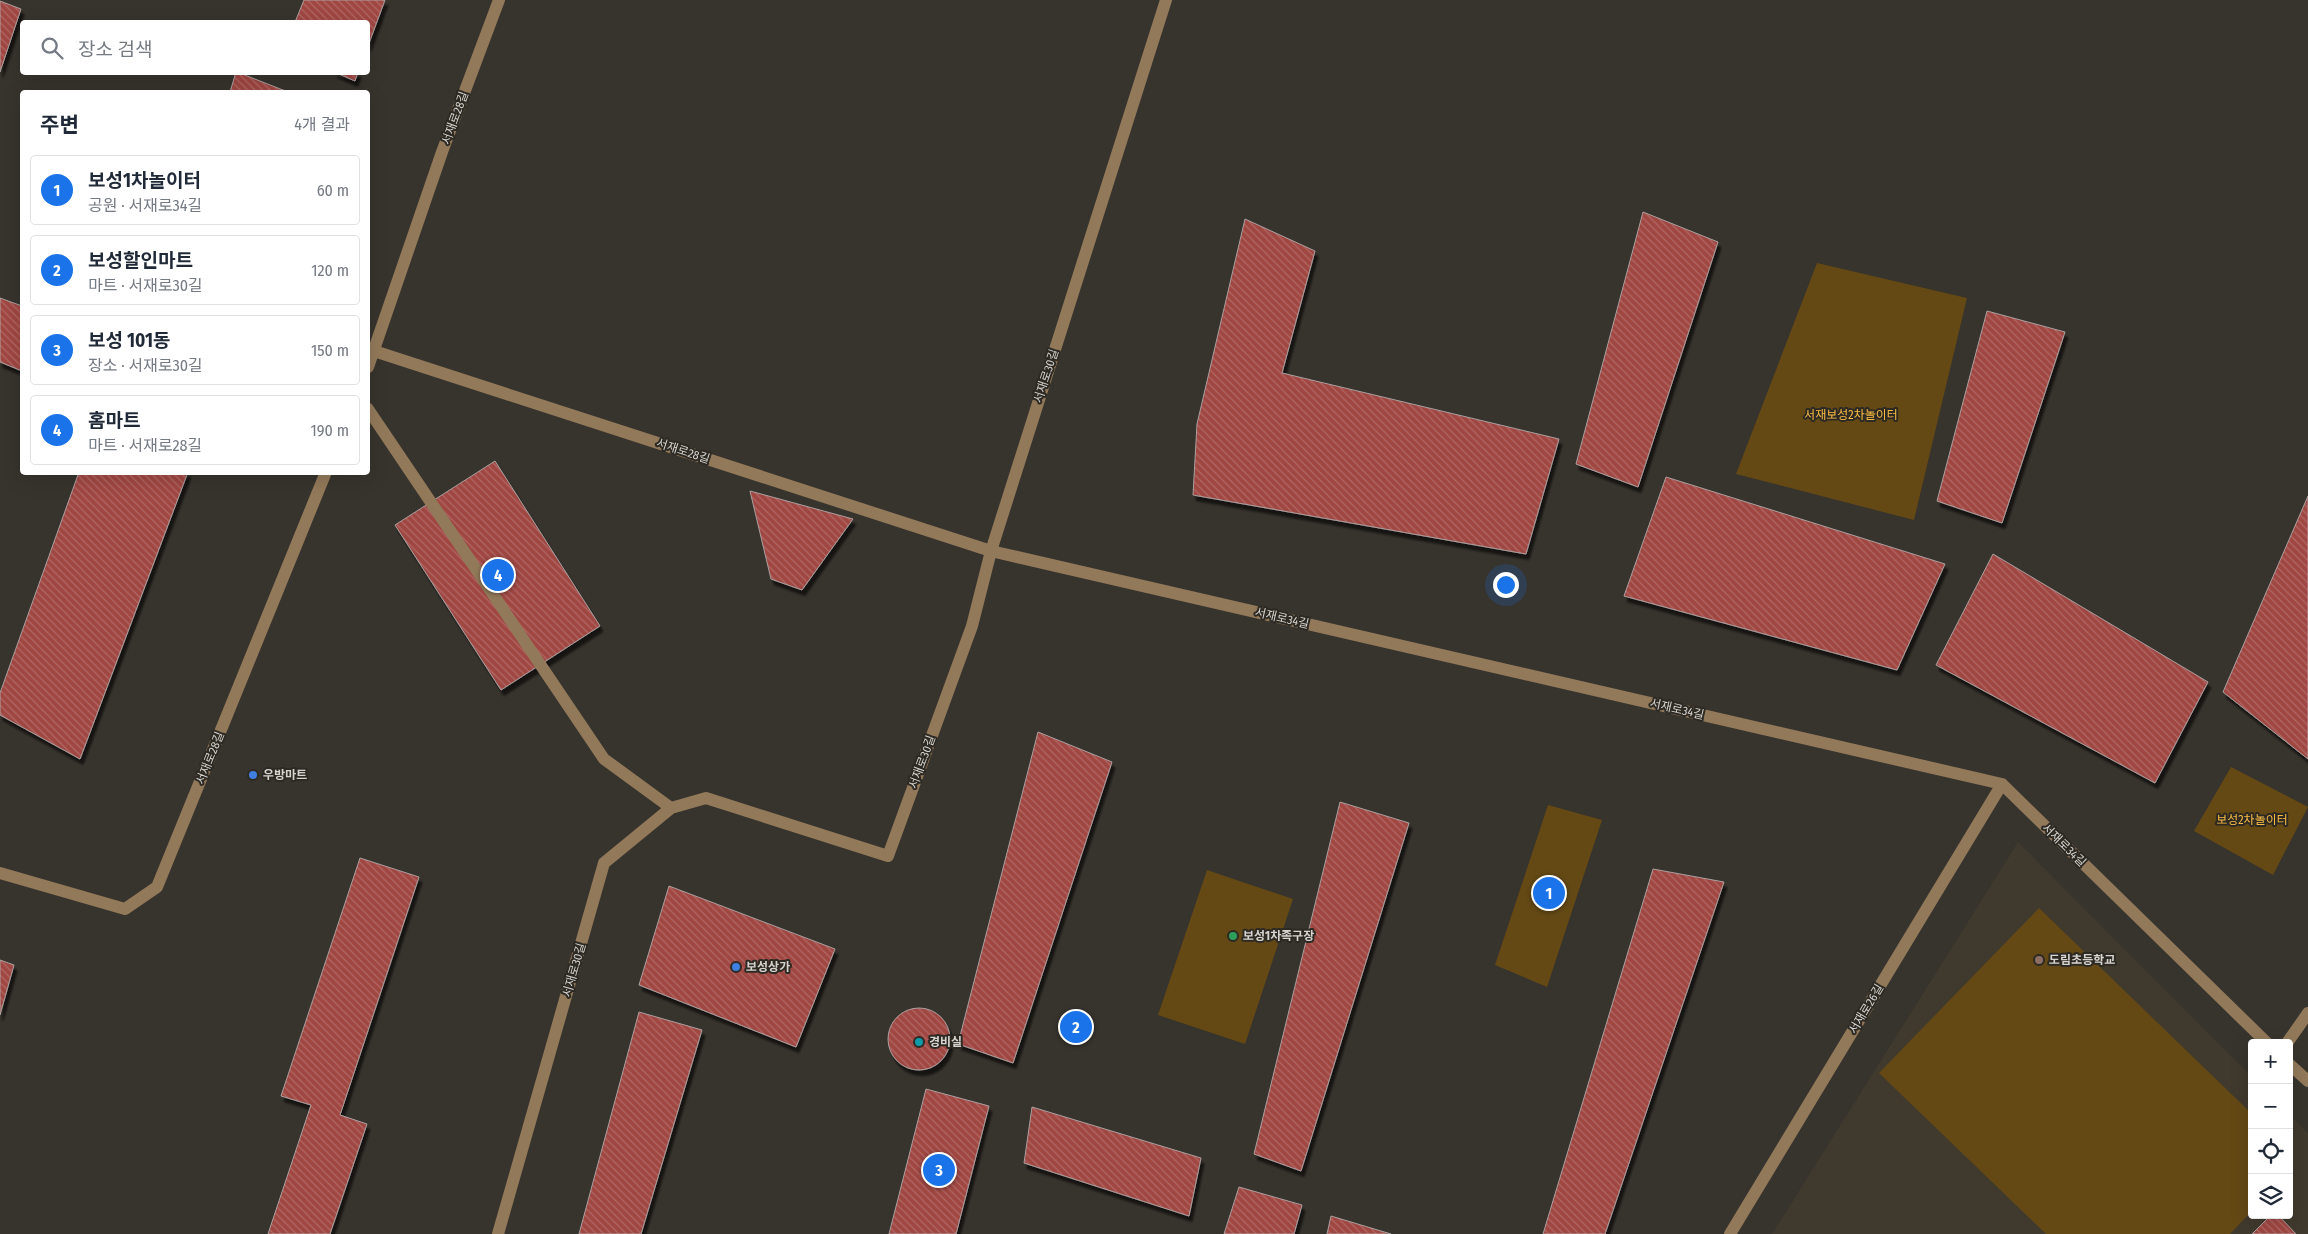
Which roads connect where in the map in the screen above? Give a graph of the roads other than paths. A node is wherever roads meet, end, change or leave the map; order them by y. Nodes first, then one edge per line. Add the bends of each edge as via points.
1 (499, 0) edge
2 (1166, 0) edge
3 (374, 350) junction
4 (370, 361) edge
5 (370, 412) edge
6 (325, 475) edge
7 (991, 551) junction
8 (2002, 784) junction
9 (671, 808) junction
10 (0, 873) edge
11 (2308, 1013) edge
12 (2263, 1039) edge
13 (2290, 1039) edge
14 (2293, 1067) edge
15 (2308, 1080) edge
16 (498, 1234) edge
17 (1730, 1234) edge

1 - 3 street, 서재로28길 via 442,152
2 - 7 street, 서재로30길
3 - 4 street, 서재로28길
3 - 7 street, 서재로28길
5 - 9 street via 604,758
6 - 10 street, 서재로28길 via 157,887 125,909
7 - 8 street, 서재로34길
7 - 9 street, 서재로30길 via 972,626 888,856 706,798
8 - 12 street, 서재로34길
8 - 17 street, 서재로26길
9 - 16 street, 서재로30길 via 604,863
11 - 13 street
14 - 15 street

